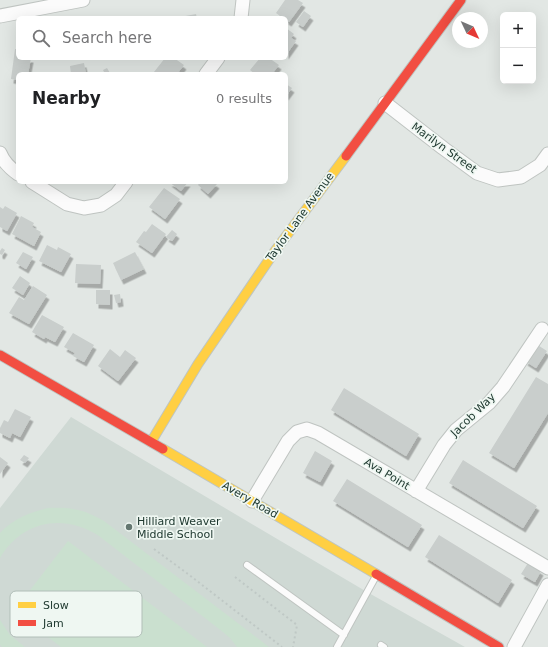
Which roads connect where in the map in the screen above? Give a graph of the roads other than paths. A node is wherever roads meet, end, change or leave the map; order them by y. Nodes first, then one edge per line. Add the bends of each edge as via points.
1 (83, 0) edge
2 (243, 0) edge
3 (461, 0) edge
4 (0, 16) edge
5 (241, 16) edge
6 (216, 60) edge
7 (208, 72) edge
8 (385, 103) junction
9 (0, 153) edge
10 (548, 154) edge
11 (16, 172) edge
12 (35, 184) edge
13 (124, 184) edge
14 (543, 327) dead end
15 (1, 358) edge
16 (151, 442) junction
17 (416, 491) junction
18 (252, 501) junction
19 (247, 565) dead end
20 (548, 568) edge
21 (376, 575) junction
22 (548, 585) edge
23 (344, 635) junction
24 (338, 647) edge
25 (499, 647) edge
26 (514, 647) edge

1 - 4 street
2 - 5 street
3 - 8 main road, Taylor Lane Avenue
6 - 7 street
8 - 10 street, Marilyn Street via 477,173 498,180 521,177 540,165
8 - 16 main road, Taylor Lane Avenue via 275,251 198,364
9 - 11 street
12 - 13 street via 67,204 84,208 101,205 116,195
14 - 17 street, Jacob Way via 503,387 456,430 444,445
15 - 16 main road, Avery Road
16 - 18 main road, Avery Road
17 - 18 street, Ava Point via 307,429 297,432 288,441
17 - 20 street, Ava Point
18 - 21 main road, Avery Road
19 - 23 lane
21 - 23 lane
21 - 25 main road, Avery Road
22 - 26 street
23 - 24 lane

